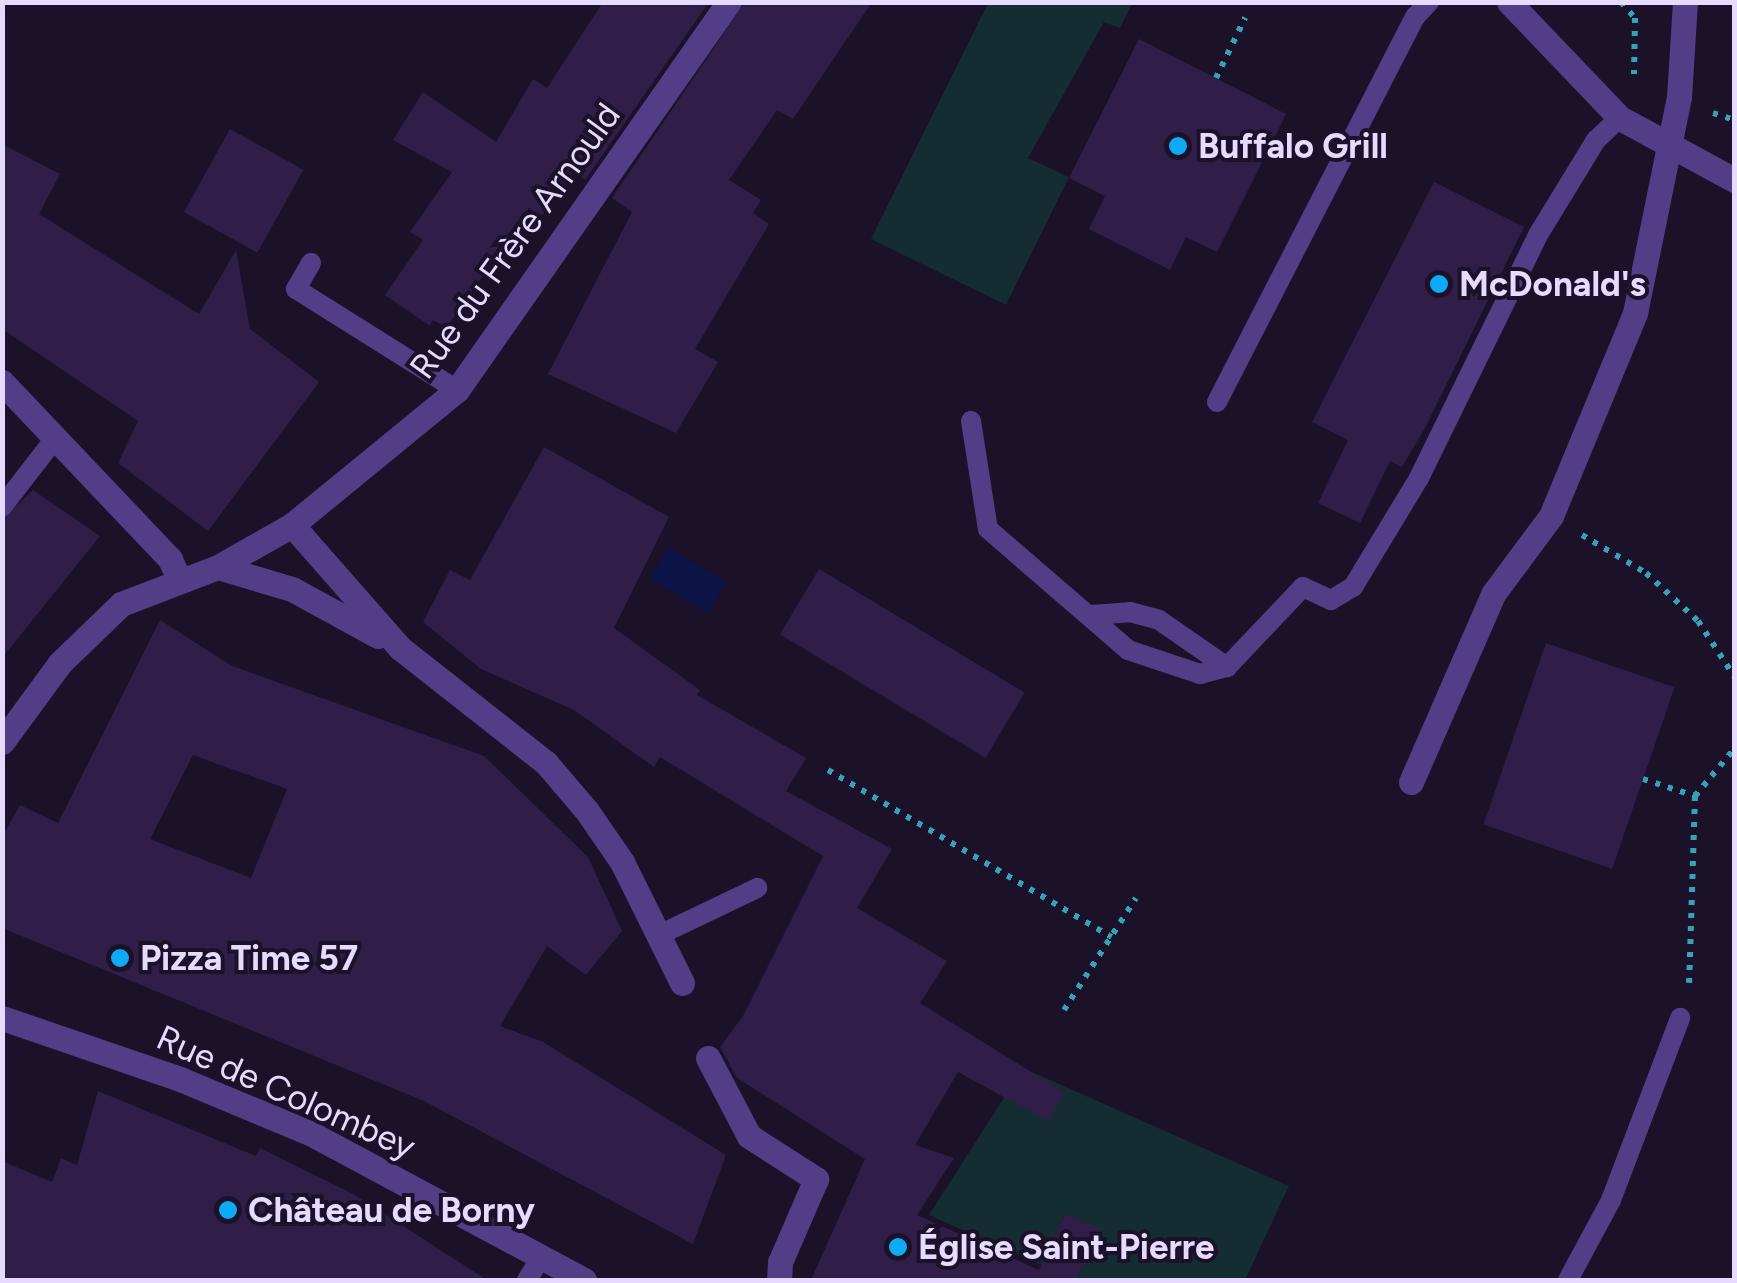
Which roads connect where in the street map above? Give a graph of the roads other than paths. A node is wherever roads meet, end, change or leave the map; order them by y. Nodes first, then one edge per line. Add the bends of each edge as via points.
1 (729, 2) edge
2 (1429, 2) edge
3 (1509, 2) edge
4 (1686, 2) edge
5 (1620, 118) junction
6 (1665, 147) junction
7 (1734, 180) edge
8 (311, 263) dead end
9 (2, 382) edge
10 (457, 390) junction
11 (1217, 402) dead end
12 (971, 421) dead end
13 (53, 440) junction
14 (2, 507) edge
15 (292, 525) junction
16 (218, 567) junction
17 (180, 579) junction
18 (1092, 616) junction
19 (400, 648) junction
20 (1227, 667) junction
21 (2, 742) edge
22 (1411, 782) dead end
23 (757, 888) dead end
24 (659, 935) junction
25 (682, 983) dead end
26 (2, 1018) edge
27 (1680, 1018) road end
28 (708, 1058) dead end
29 (542, 1256) junction
30 (528, 1280) edge
31 (584, 1280) edge
32 (779, 1280) edge
33 (1568, 1280) edge

1 - 10 street, Rue du Frère Arnould
2 - 11 lane via 1414,17
3 - 5 street
4 - 6 street via 1679,97
5 - 6 street
5 - 20 lane via 1596,140 1538,235 1418,478 1353,587 1332,600 1302,587
6 - 7 street
6 - 22 street via 1635,312 1552,516 1493,594
8 - 10 lane via 296,289
9 - 13 street
10 - 15 street, Rue du Frère Arnould
12 - 18 lane via 988,529
13 - 14 lane
13 - 17 street via 170,559
15 - 16 street, Rue du Frère Arnould
15 - 19 street
16 - 17 street, Rue du Frère Arnould
16 - 19 street via 292,589
17 - 21 street, Rue du Frère Arnould via 121,604 60,662
18 - 20 lane via 1130,612 1159,620
18 - 20 lane via 1128,650 1179,670 1200,674
19 - 24 street via 546,764 622,862
23 - 24 lane
24 - 25 street
26 - 29 street, Rue de Colombey via 180,1079 310,1134
27 - 33 lane via 1611,1200
28 - 32 street via 750,1136 816,1179 780,1262
29 - 30 lane
29 - 31 street, Rue de Colombey

